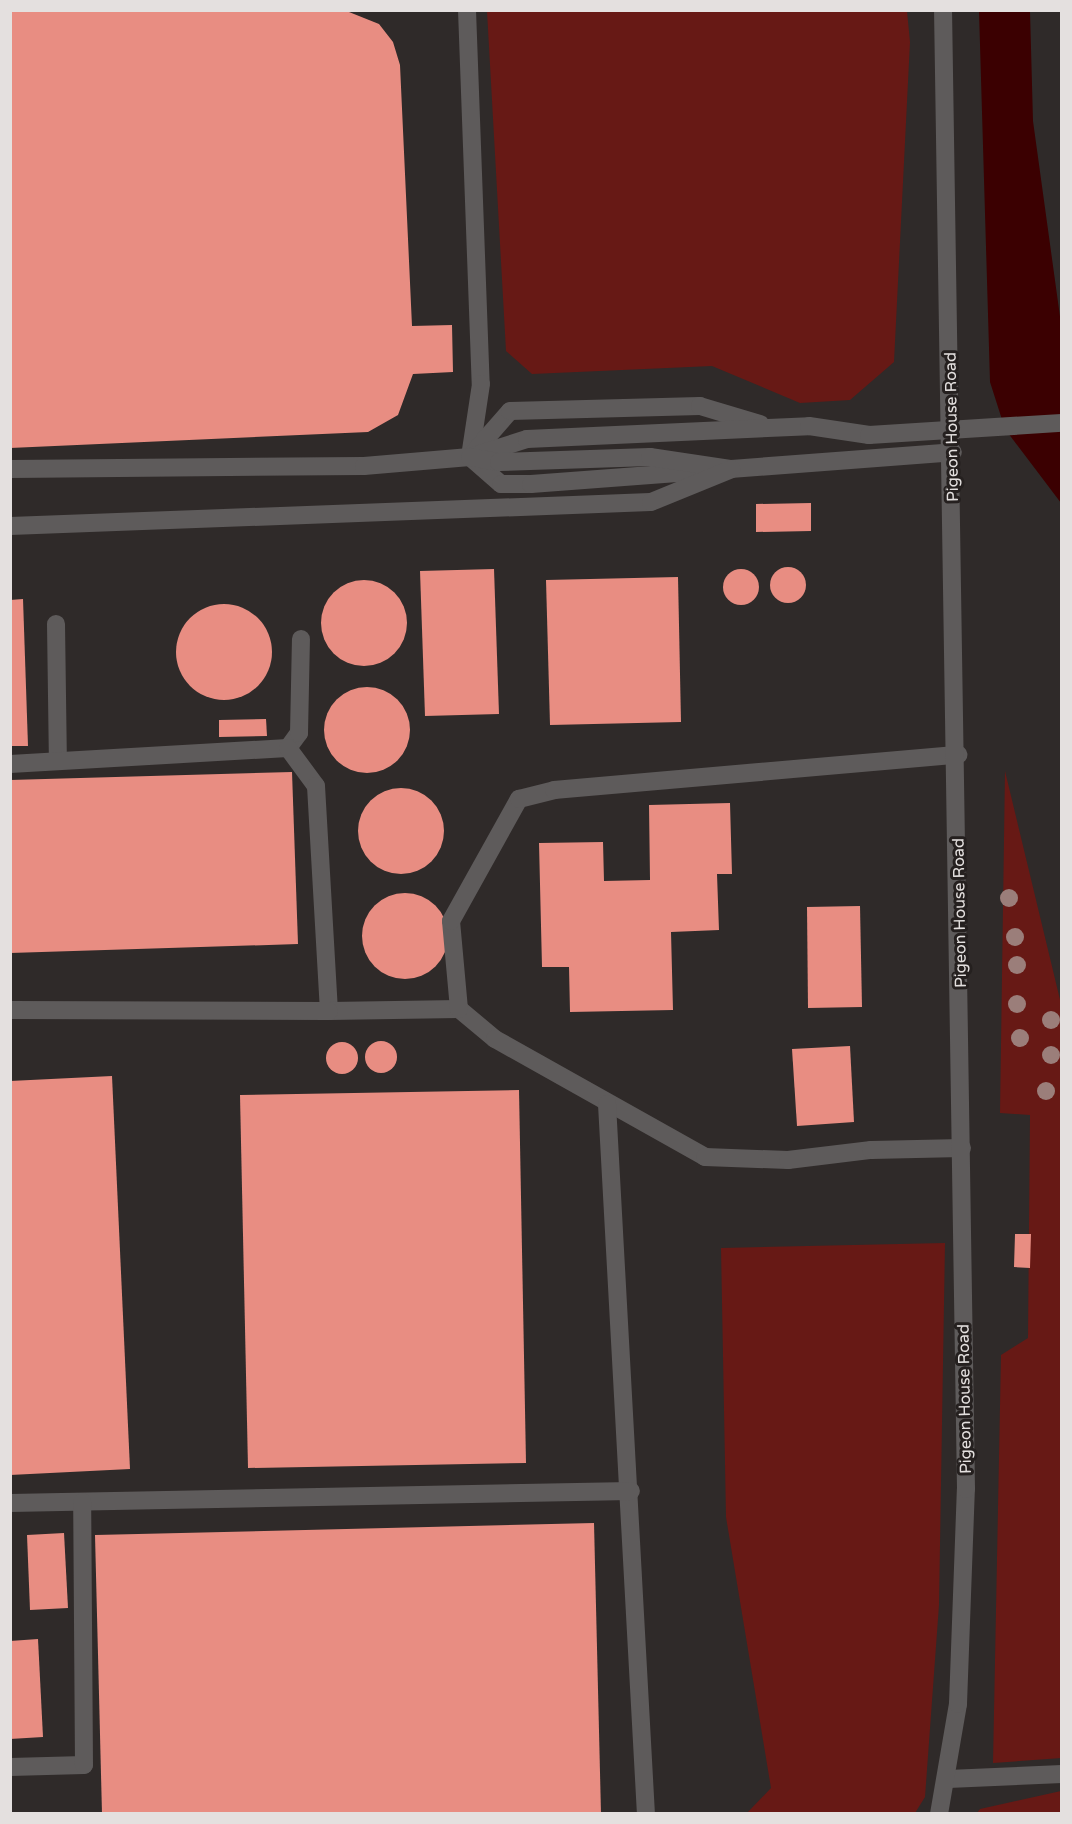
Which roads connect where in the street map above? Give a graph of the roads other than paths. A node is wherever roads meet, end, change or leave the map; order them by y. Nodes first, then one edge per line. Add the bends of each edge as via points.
1 (467, 10) edge
2 (943, 10) edge
3 (1062, 423) edge
4 (953, 427) junction
5 (773, 428) junction
6 (953, 452) junction
7 (470, 457) junction
8 (10, 469) edge
9 (732, 469) junction
10 (10, 526) edge
11 (56, 624) dead end
12 (301, 639) dead end
13 (288, 748) junction
14 (958, 755) junction
15 (58, 761) junction
16 (10, 764) edge
17 (459, 1009) junction
18 (10, 1010) edge
19 (329, 1011) junction
20 (607, 1104) junction
21 (962, 1148) junction
22 (631, 1491) junction
23 (82, 1502) junction
24 (10, 1503) edge
25 (10, 1767) edge
26 (1062, 1774) edge
27 (948, 1779) junction
28 (646, 1814) edge
29 (939, 1814) edge

1 - 7 street via 481,384
2 - 4 street, Pigeon House Road
3 - 4 street
4 - 5 street via 869,435 809,426
4 - 6 street, Pigeon House Road
5 - 7 street via 498,444
5 - 7 street via 700,406 510,411
6 - 9 street
6 - 14 street, Pigeon House Road
7 - 8 street via 364,466
7 - 9 street via 530,461 622,457
7 - 9 street via 501,484
9 - 10 street via 651,502
11 - 15 street
12 - 13 street via 299,733
13 - 15 street
13 - 19 street via 316,786
14 - 17 street via 554,790 519,799 451,921
14 - 21 street, Pigeon House Road
15 - 16 street
17 - 19 street
17 - 20 street via 495,1039
18 - 19 street
20 - 21 street via 705,1157 789,1160 871,1150
20 - 22 street
21 - 27 street, Pigeon House Road via 966,1489 958,1704
22 - 23 street
22 - 28 street
23 - 24 street
23 - 25 street via 84,1765
26 - 27 street
27 - 29 street, Pigeon House Road

